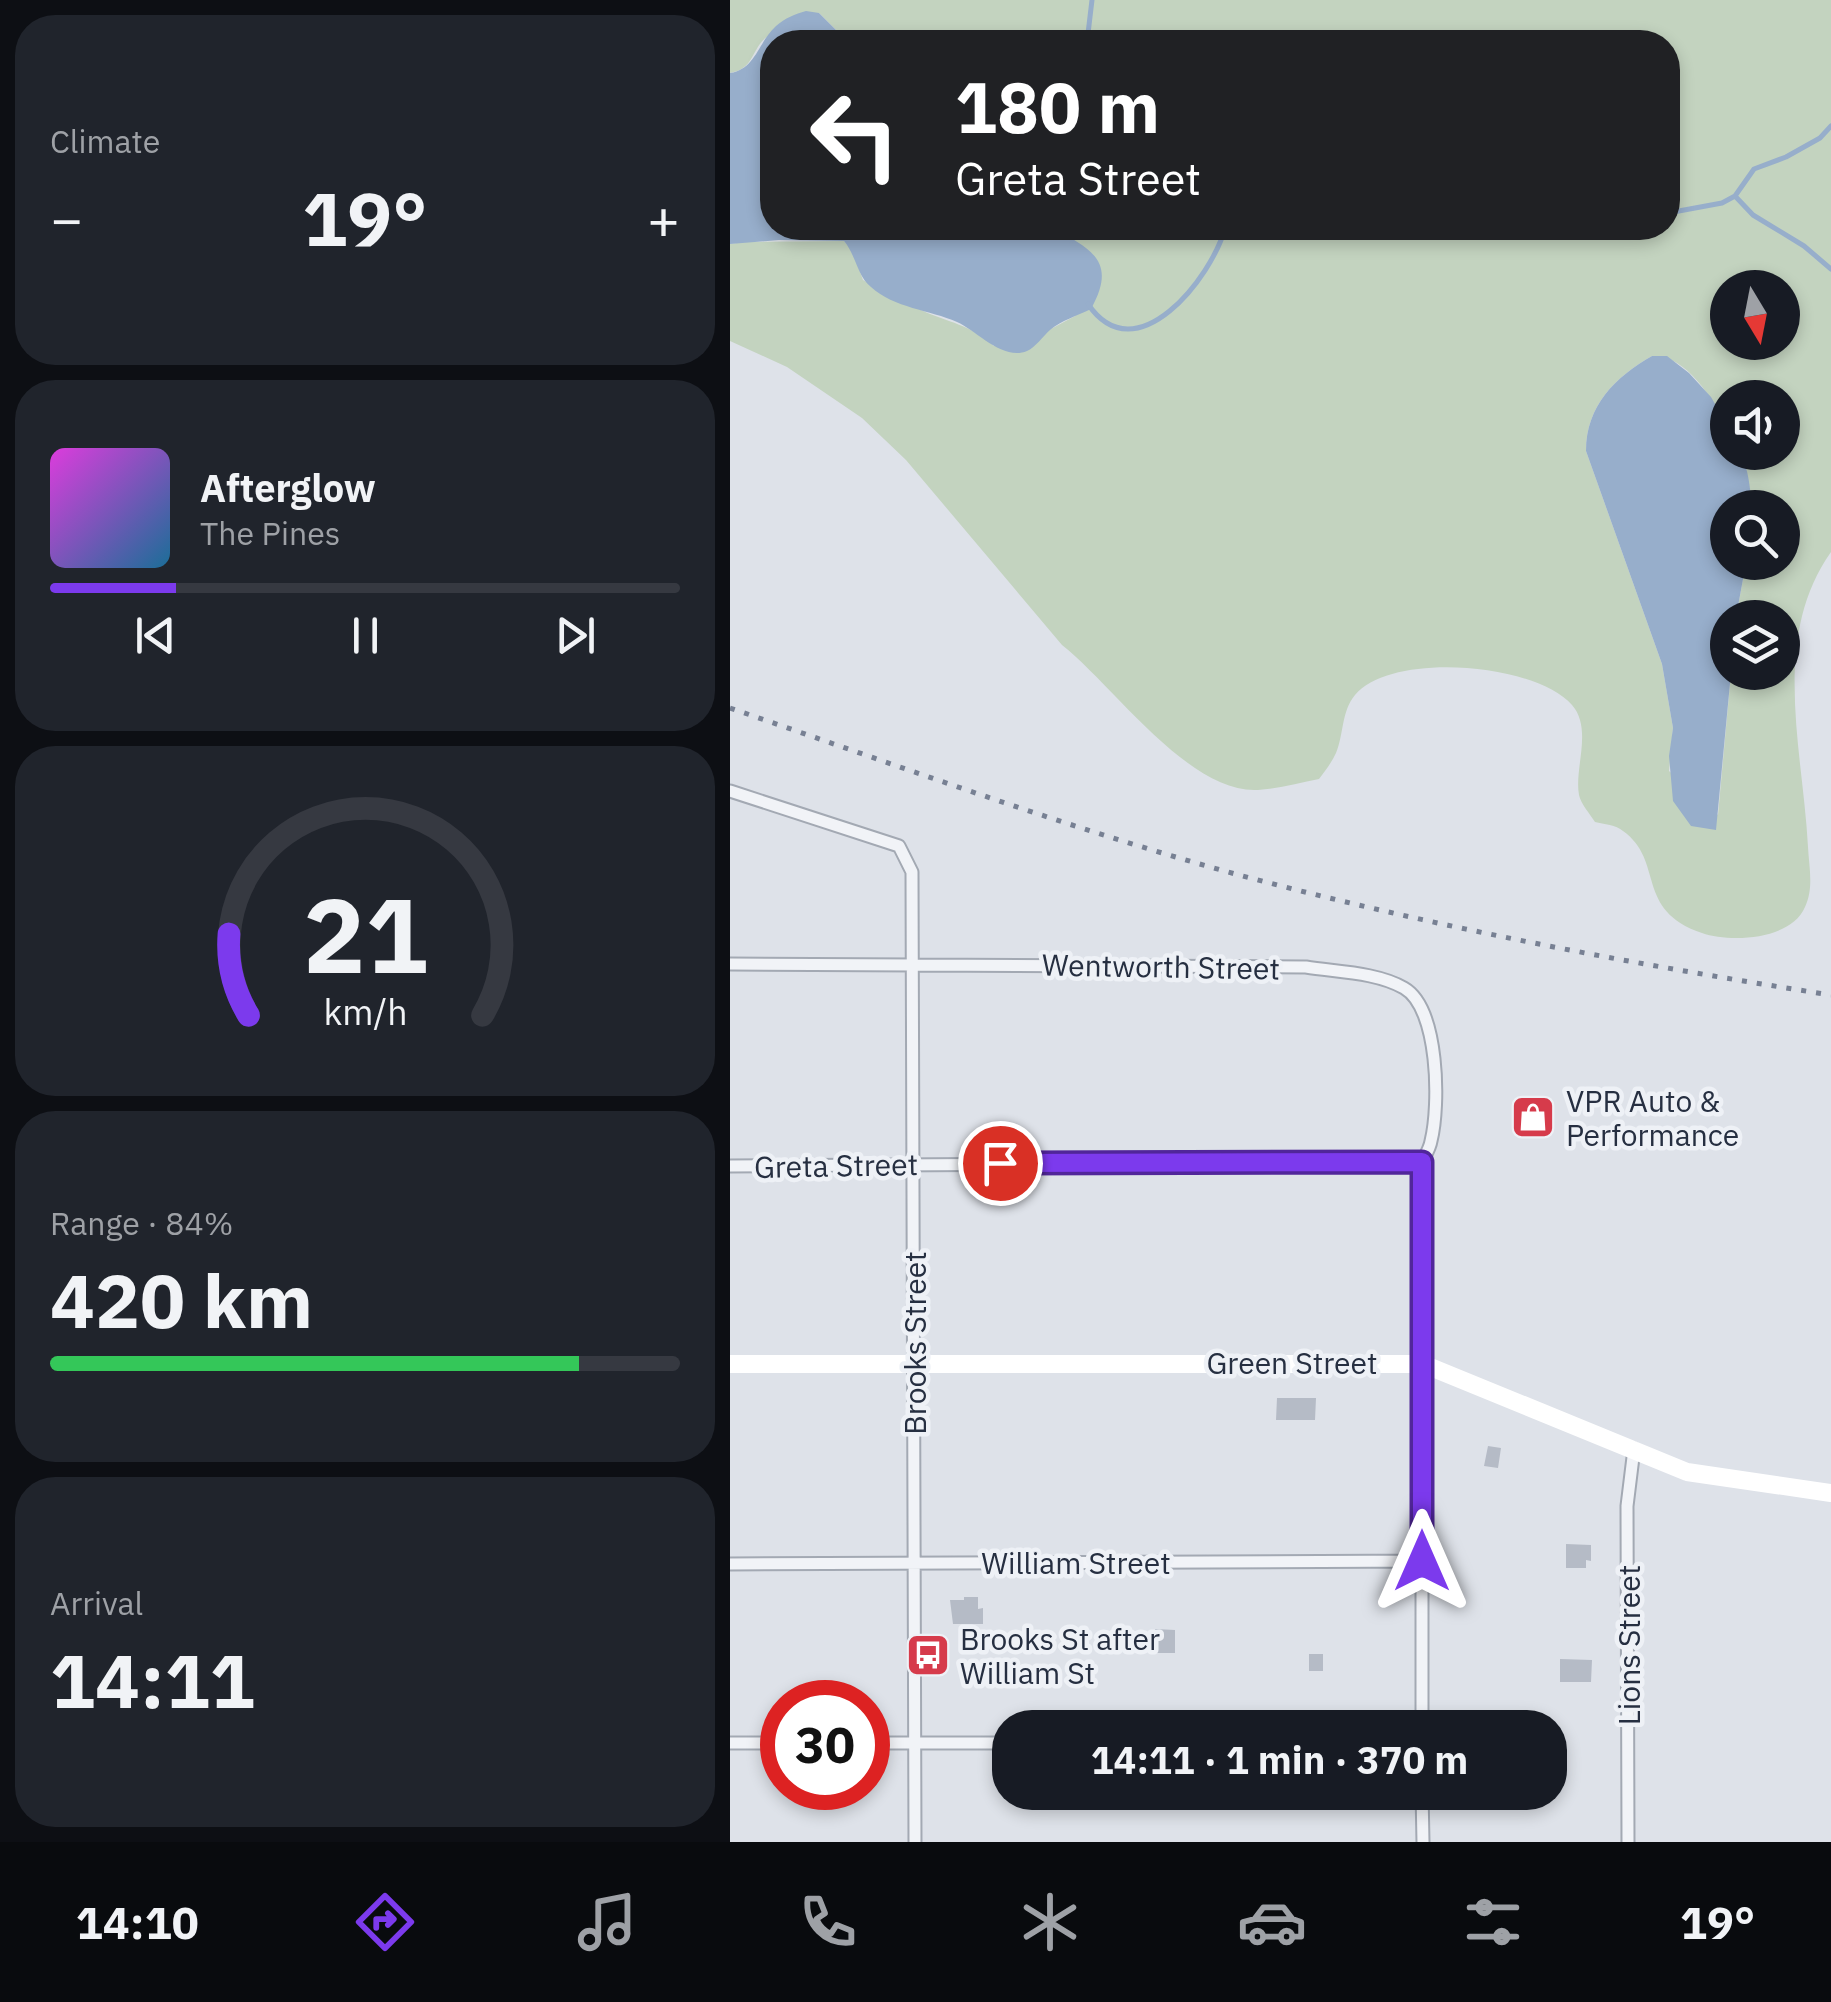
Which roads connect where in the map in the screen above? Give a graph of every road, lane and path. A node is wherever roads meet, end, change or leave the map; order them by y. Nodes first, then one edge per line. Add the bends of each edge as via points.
1 (730, 791) edge
2 (912, 963) junction
3 (730, 964) edge
4 (1422, 1162) junction
5 (913, 1164) junction
6 (730, 1166) edge
7 (914, 1363) junction
8 (730, 1364) edge
9 (1423, 1364) junction
10 (1634, 1449) junction
11 (1831, 1493) edge
12 (1422, 1561) junction
13 (915, 1563) junction
14 (730, 1564) edge
15 (1422, 1710) edge
16 (890, 1742) edge
17 (915, 1742) junction
18 (992, 1742) edge
19 (730, 1743) edge
20 (760, 1743) edge
21 (1422, 1810) edge
22 (915, 1842) edge
23 (1423, 1842) edge
24 (1628, 1842) edge

1 - 2 street, Brooks Street via 898,846 912,872
2 - 3 street, Wentworth Street
2 - 4 street, Wentworth Street via 1306,967 1406,988 1426,1012 1432,1042 1432,1142
2 - 5 street, Brooks Street
4 - 5 street, Greta Street
4 - 9 street, Wentworth Street
5 - 6 street, Greta Street
5 - 7 street, Brooks Street
7 - 8 street, Green Street
7 - 9 street, Green Street
7 - 13 street, Brooks Street
9 - 10 street, Green Street
9 - 12 street, Wentworth Street
10 - 11 street, Green Street via 1687,1472
10 - 24 street, Lions Street via 1627,1506
12 - 13 street, William Street
12 - 15 street, Wentworth Street
13 - 14 street, William Street
13 - 17 street, Brooks Street
16 - 17 street
17 - 18 street
17 - 22 street, Brooks Street
19 - 20 street
21 - 23 street

